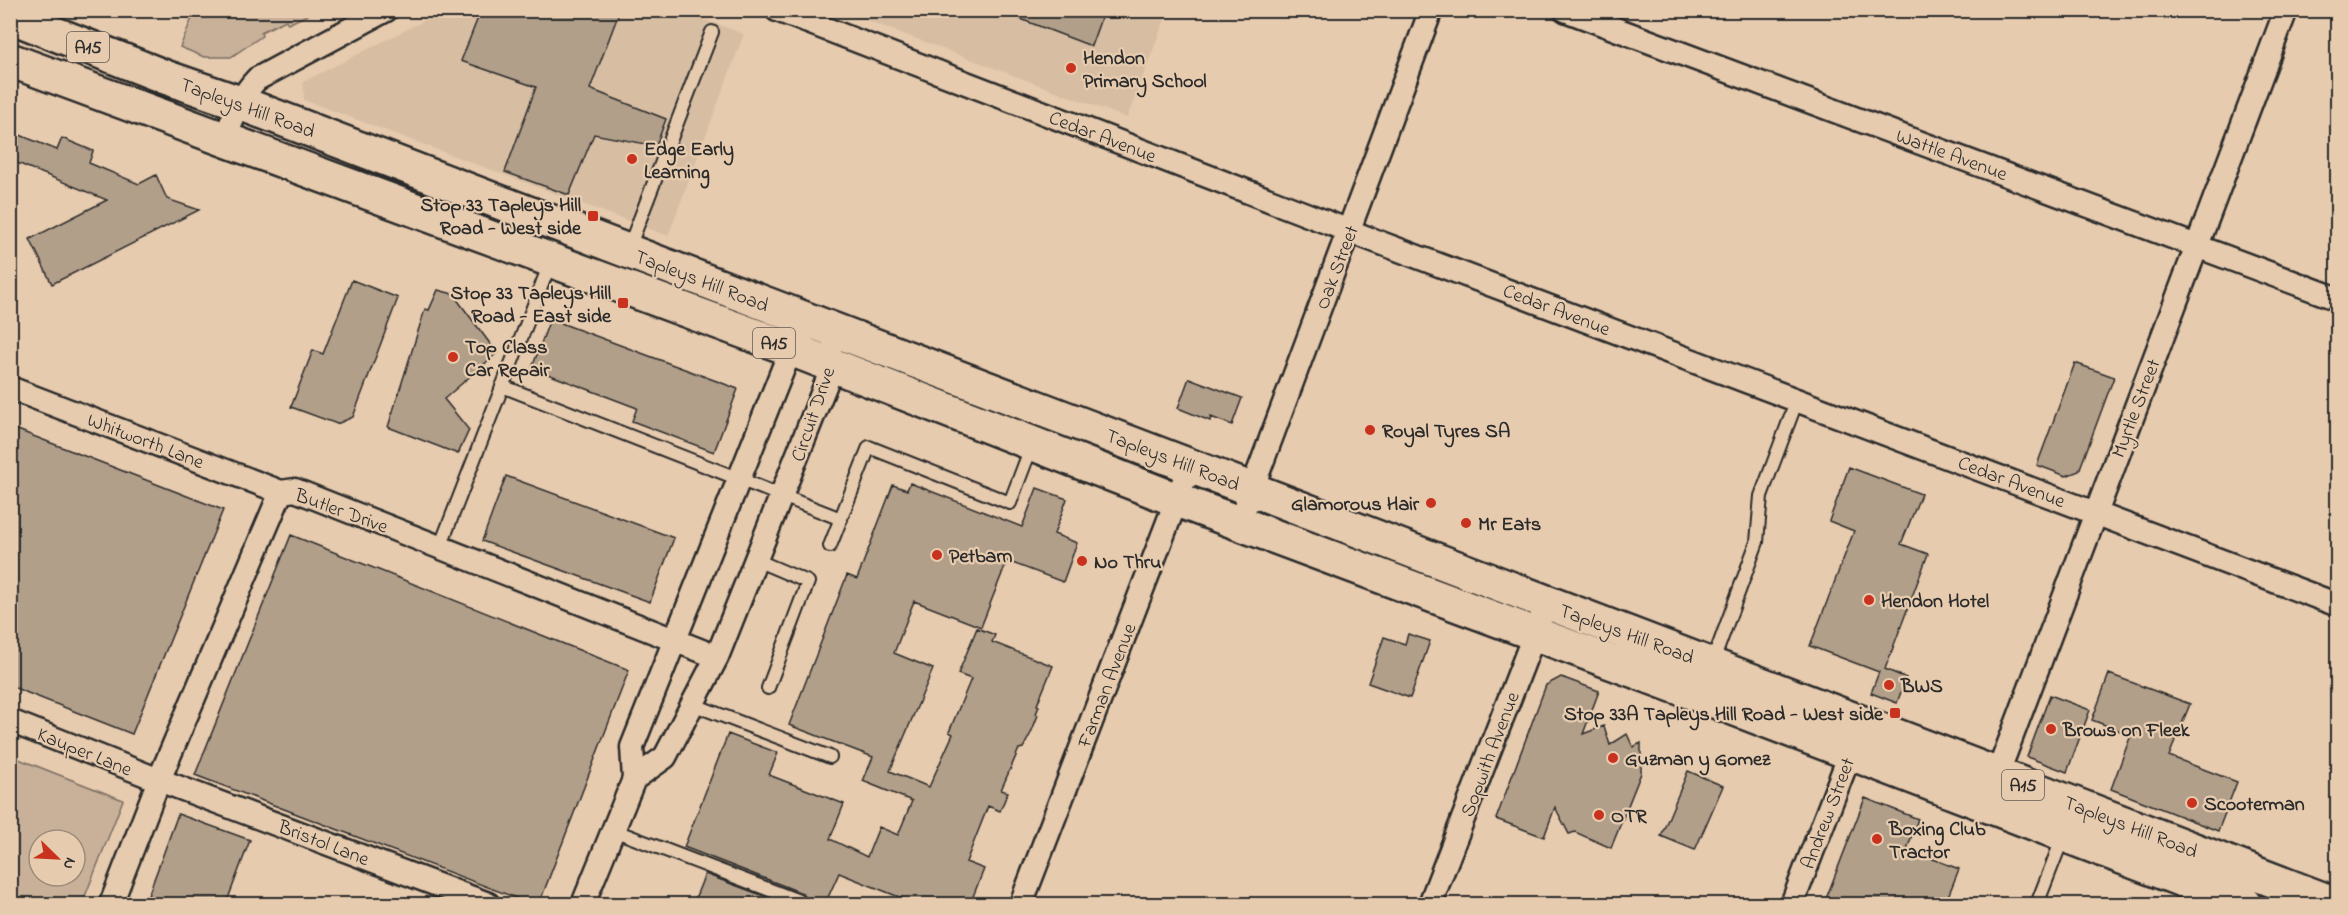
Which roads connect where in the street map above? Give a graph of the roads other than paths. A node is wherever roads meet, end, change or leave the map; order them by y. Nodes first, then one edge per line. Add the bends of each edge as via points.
1 (386, 10) edge
2 (777, 10) edge
3 (1431, 10) edge
4 (1565, 10) edge
5 (2286, 10) edge
6 (10, 16) edge
7 (712, 32) dead end
8 (10, 60) edge
9 (240, 103) junction
10 (224, 141) junction
11 (1350, 231) junction
12 (2196, 246) junction
13 (627, 251) junction
14 (551, 261) junction
15 (2337, 299) edge
16 (825, 328) junction
17 (791, 349) junction
18 (833, 366) junction
19 (502, 386) junction
20 (10, 388) edge
21 (1797, 400) junction
22 (1033, 444) junction
23 (1190, 465) junction
24 (740, 478) junction
25 (1252, 490) junction
26 (281, 492) junction
27 (783, 495) junction
28 (1177, 500) junction
29 (2095, 512) junction
30 (841, 519) junction
31 (1239, 524) junction
32 (830, 546) dead end
33 (440, 547) junction
34 (756, 560) junction
35 (1546, 603) junction
36 (2337, 605) edge
37 (1535, 635) junction
38 (674, 642) junction
39 (717, 657) junction
40 (1705, 680) junction
41 (768, 688) dead end
42 (692, 704) junction
43 (10, 721) edge
44 (1862, 722) junction
45 (1850, 754) junction
46 (830, 757) dead end
47 (1996, 774) junction
48 (634, 779) junction
49 (159, 780) junction
50 (1986, 807) junction
51 (614, 830) junction
52 (2063, 836) junction
53 (799, 901) dead end
54 (111, 904) edge
55 (488, 904) edge
56 (583, 904) edge
57 (1021, 904) edge
58 (1431, 904) edge
59 (1792, 904) edge
60 (2037, 904) edge
61 (2245, 904) edge
62 (2335, 904) edge

1 - 9 street via 257,79
2 - 11 street, Cedar Avenue
3 - 11 street, Oak Street
4 - 12 street, Wattle Avenue
5 - 12 street, Myrtle Street
6 - 9 main road, Tapleys Hill Road / A15
7 - 13 lane
8 - 10 main road, Tapleys Hill Road / A15
9 - 10 street
9 - 13 main road, Tapleys Hill Road / A15
10 - 14 main road, Tapleys Hill Road / A15
11 - 21 street, Cedar Avenue
11 - 25 street, Oak Street
12 - 15 street, Wattle Avenue
12 - 29 street, Myrtle Street
13 - 16 main road, Tapleys Hill Road / A15
14 - 17 main road, Tapleys Hill Road / A15
14 - 19 lane
16 - 17 street, Circuit Drive
16 - 18 street, Circuit Drive
16 - 23 main road, Tapleys Hill Road / A15
17 - 18 main road, Tapleys Hill Road / A15
17 - 24 street
18 - 22 main road, Tapleys Hill Road / A15
18 - 27 street, Circuit Drive
19 - 24 lane
19 - 33 lane
20 - 26 street, Whitworth Lane
21 - 29 street, Cedar Avenue
21 - 40 lane via 1761,496 1757,542
22 - 28 main road, Tapleys Hill Road / A15
22 - 30 lane via 1010,503 869,447
23 - 25 main road, Tapleys Hill Road / A15
23 - 28 street, Farman Avenue
24 - 27 lane
24 - 38 street
25 - 31 street, Oak Street
25 - 35 main road, Tapleys Hill Road / A15
26 - 33 street, Butler Drive via 295,490
26 - 49 street, Butler Drive
27 - 30 lane
27 - 34 street, Circuit Drive
28 - 31 main road, Tapleys Hill Road / A15
28 - 57 street, Farman Avenue
29 - 36 street, Cedar Avenue
29 - 47 street, Myrtle Street
30 - 32 lane
31 - 37 main road, Tapleys Hill Road / A15
33 - 38 street, Butler Drive
34 - 39 street, Circuit Drive
34 - 41 lane via 808,582
35 - 37 street, Sopwith Avenue
35 - 40 main road, Tapleys Hill Road / A15
37 - 40 main road, Tapleys Hill Road / A15
37 - 58 street, Sopwith Avenue
38 - 39 street, Butler Drive
38 - 48 street via 632,747
39 - 42 street, Circuit Drive
40 - 44 main road, Tapleys Hill Road / A15
40 - 45 main road, Tapleys Hill Road / A15
42 - 46 lane
42 - 48 street, Circuit Drive via 665,757
43 - 49 street, Kauper Lane
44 - 45 street, Andrew Street
44 - 47 main road, Tapleys Hill Road / A15
45 - 50 main road, Tapleys Hill Road / A15
45 - 59 street, Andrew Street
47 - 50 street, Myrtle Street
47 - 62 main road, Tapleys Hill Road / A15
48 - 51 street
49 - 54 street, Butler Drive
49 - 55 street, Bristol Lane
50 - 52 main road, Tapleys Hill Road / A15
51 - 53 lane
51 - 56 street
52 - 60 lane
52 - 61 main road, Tapleys Hill Road / A15

